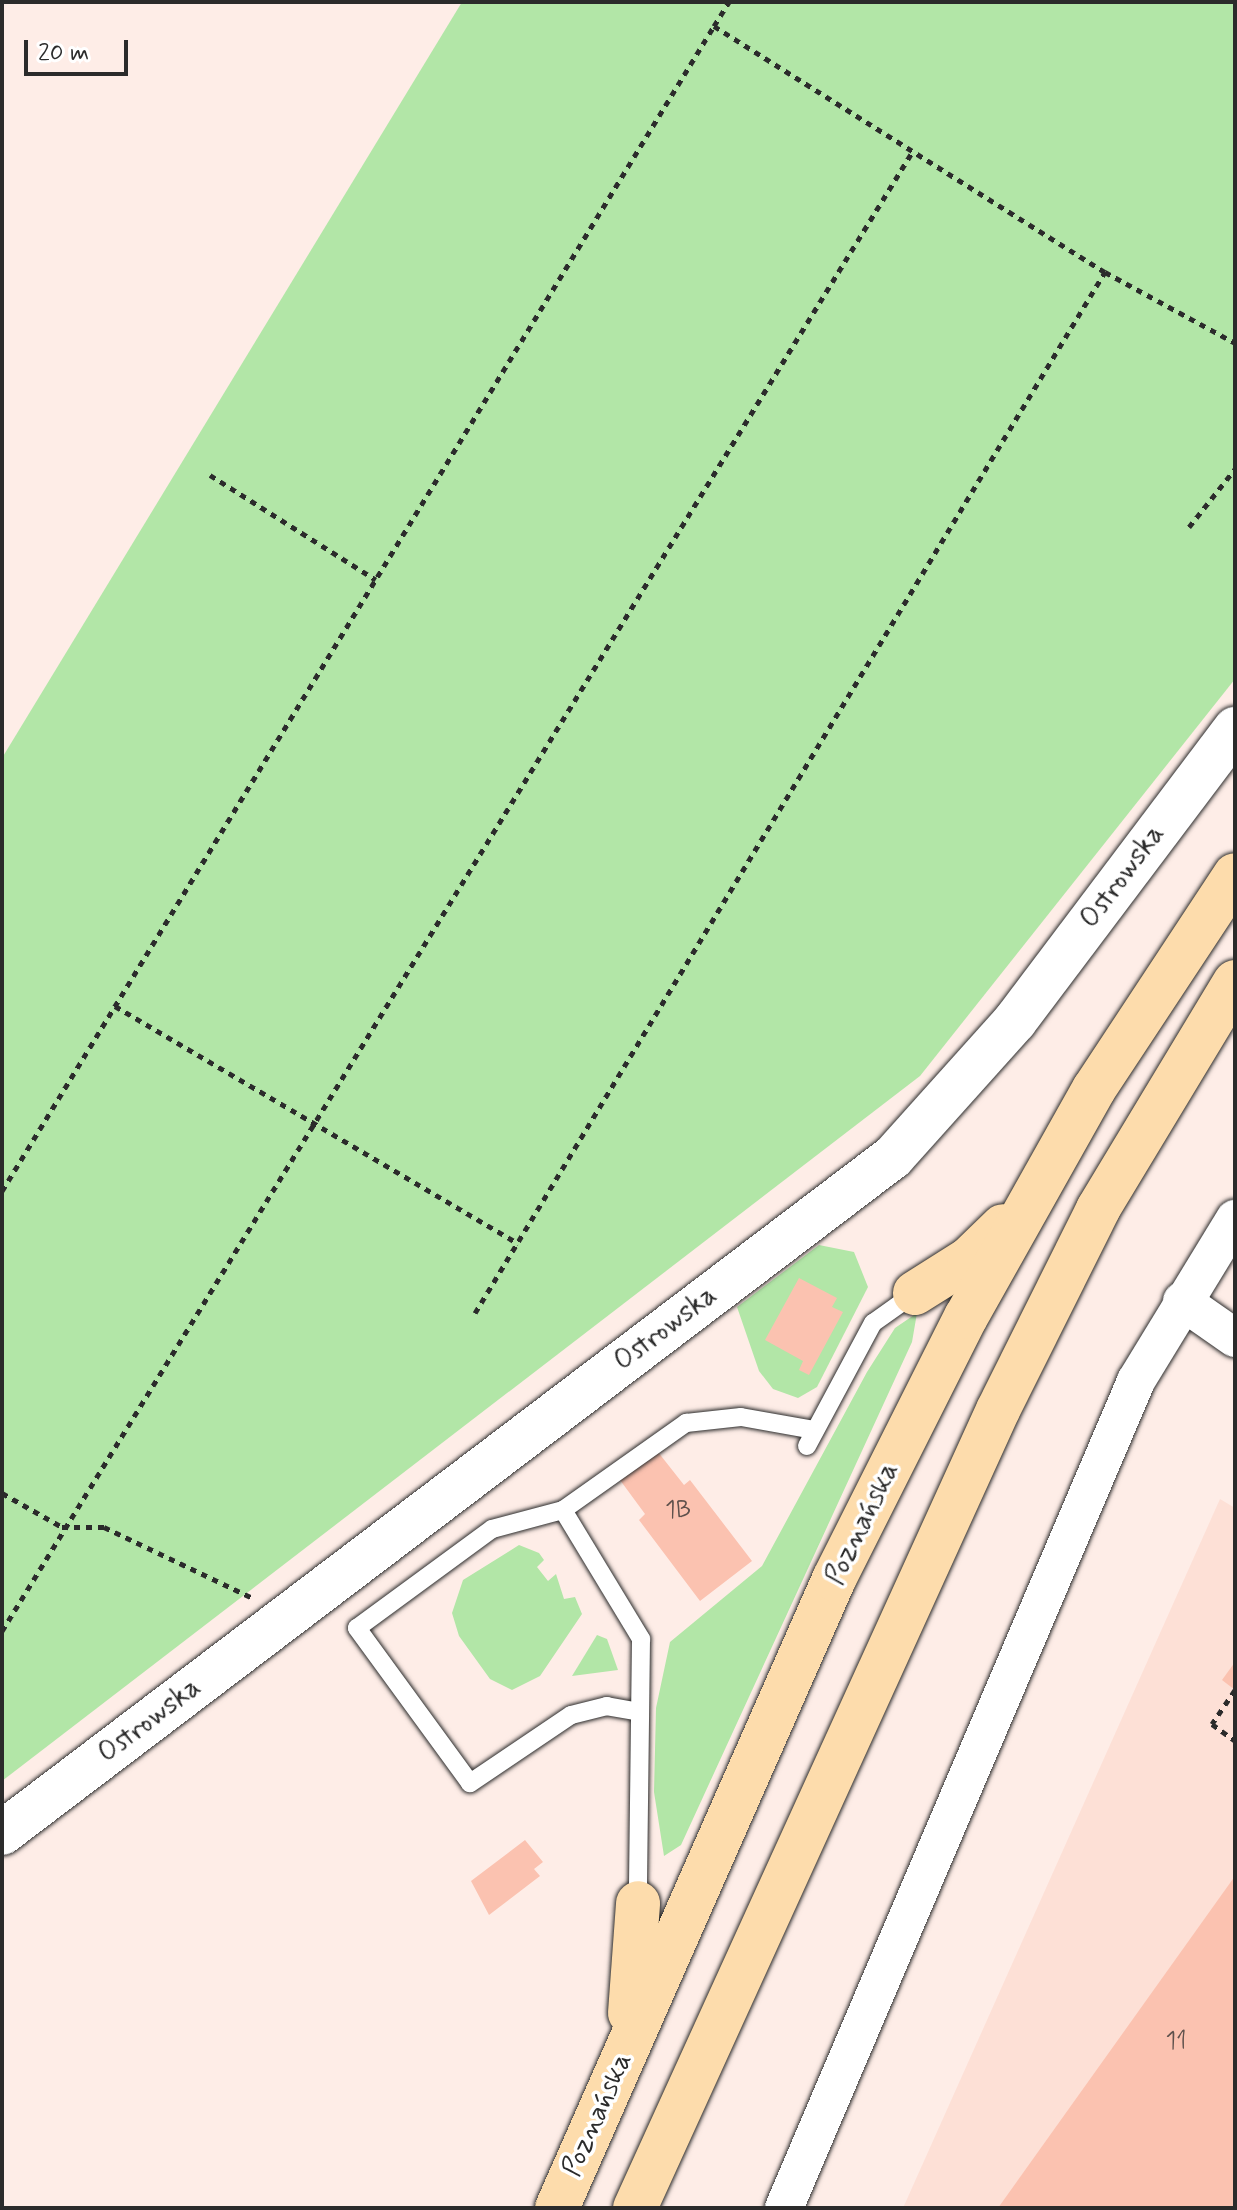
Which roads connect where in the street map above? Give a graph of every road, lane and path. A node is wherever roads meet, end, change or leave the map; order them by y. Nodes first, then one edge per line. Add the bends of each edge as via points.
1 (729, 2) edge
2 (714, 26) junction
3 (913, 151) junction
4 (1105, 272) junction
5 (1235, 343) edge
6 (1235, 469) edge
7 (210, 475) dead end
8 (1189, 527) dead end
9 (376, 580) junction
10 (1235, 729) edge
11 (1235, 875) edge
12 (1235, 982) edge
13 (115, 1006) junction
14 (312, 1122) junction
15 (1039, 1180) junction
16 (2, 1191) edge
17 (1235, 1219) edge
18 (518, 1243) junction
19 (915, 1293) joint
20 (1182, 1301) junction
21 (475, 1313) dead end
22 (1235, 1338) edge
23 (2, 1493) edge
24 (563, 1510) junction
25 (62, 1527) junction
26 (273, 1627) junction
27 (2, 1631) edge
28 (1235, 1690) edge
29 (640, 1712) junction
30 (1235, 1741) edge
31 (2, 1833) edge
32 (638, 1903) joint
33 (611, 2085) junction
34 (557, 2208) edge
35 (635, 2208) edge
36 (784, 2208) edge

1 - 2 path
2 - 3 path
2 - 9 path
3 - 4 path
3 - 14 path
4 - 5 path
4 - 18 path
6 - 8 path
7 - 9 path
9 - 13 path
10 - 26 street, Ostrowska via 1015,1021 893,1157
11 - 15 highway, Poznańska
12 - 35 highway via 1098,1209 998,1410
13 - 14 path
13 - 16 path
14 - 18 path
14 - 25 path
15 - 19 highway via 979,1250
15 - 33 highway, Poznańska via 834,1579
17 - 20 street
18 - 21 path
19 - 24 lane via 873,1323 811,1438 741,1417 686,1423
20 - 22 street
20 - 36 street via 1136,1381
23 - 25 path
24 - 29 lane via 641,1639
24 - 29 lane via 492,1529 357,1628 470,1783 571,1715 607,1706
25 - 26 path via 104,1527 248,1593
25 - 27 path
26 - 31 street, Ostrowska
28 - 30 path via 1212,1724
29 - 32 lane
32 - 33 highway via 630,2012
33 - 34 highway, Poznańska

